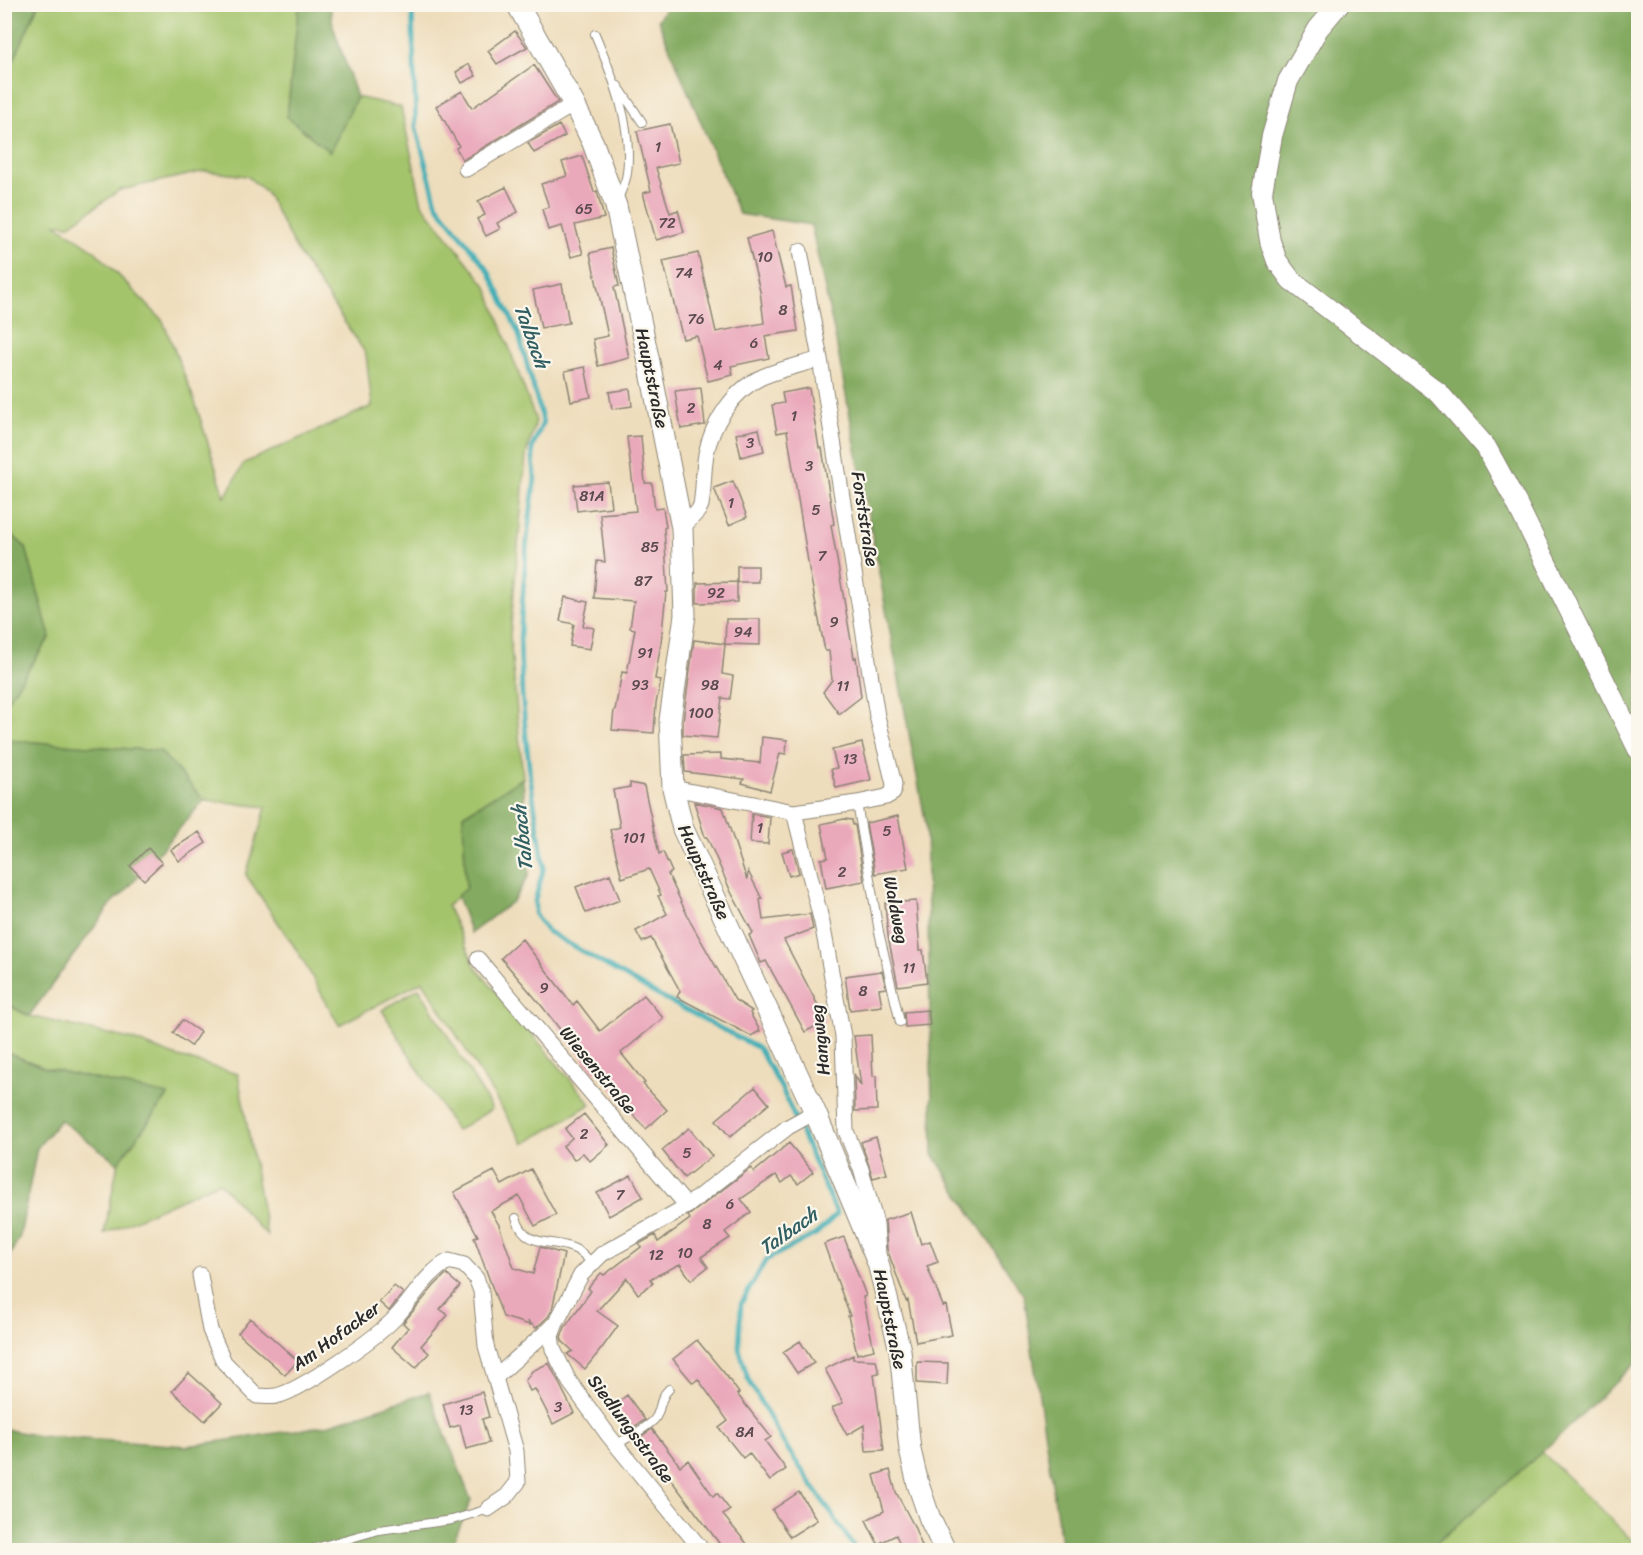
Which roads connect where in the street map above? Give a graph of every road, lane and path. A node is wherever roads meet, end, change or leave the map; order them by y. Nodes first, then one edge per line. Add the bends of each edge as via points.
1 (517, 4) edge
2 (1339, 4) edge
3 (595, 34) dead end
4 (615, 82) junction
5 (574, 104) junction
6 (642, 122) dead end
7 (466, 169) dead end
8 (615, 206) junction
9 (800, 251) dead end
10 (820, 359) junction
11 (682, 528) junction
12 (1638, 749) edge
13 (673, 788) junction
14 (857, 803) junction
15 (794, 812) junction
16 (478, 959) dead end
17 (900, 1022) dead end
18 (809, 1115) junction
19 (687, 1206) junction
20 (516, 1218) dead end
21 (592, 1263) junction
22 (878, 1263) junction
23 (200, 1275) dead end
24 (556, 1323) junction
25 (496, 1377) junction
26 (669, 1389) dead end
27 (616, 1445) junction
28 (488, 1509) joint
29 (309, 1551) edge
30 (702, 1551) edge
31 (945, 1551) edge

1 - 5 main road, Hauptstraße
2 - 12 street via 1318,29 1288,81 1272,136 1262,192 1277,261 1291,280 1439,393 1486,447
3 - 4 lane
4 - 6 lane
4 - 8 lane via 626,129 628,162
5 - 7 street
5 - 8 main road, Hauptstraße via 593,142
8 - 11 main road, Hauptstraße
9 - 10 street, Forststraße
10 - 11 street via 762,377 738,394 722,414 710,440 701,505
10 - 14 street, Forststraße via 877,716 894,784 893,793 886,797
11 - 13 main road, Hauptstraße via 686,615 670,720
13 - 15 street
13 - 18 main road, Hauptstraße via 682,829
14 - 15 street
14 - 17 lane, Waldweg via 879,932
15 - 22 street, Hangweg via 822,923 843,1036 846,1131 876,1224
16 - 19 street, Wiesenstraße
18 - 19 street
18 - 22 main road, Hauptstraße
19 - 21 street
20 - 21 lane via 520,1231 528,1238 574,1249
21 - 24 street via 581,1275
22 - 31 main road, Hauptstraße via 900,1350 910,1450 930,1519
23 - 25 street, Am Hofacker via 210,1330 224,1362 257,1396 275,1396 299,1387 374,1337 438,1266 449,1261 464,1265 482,1291 486,1346
24 - 25 street
24 - 27 street, Siedlungsstraße via 551,1336 569,1381
25 - 28 street, Am Hofacker via 516,1450 518,1482 507,1497
26 - 27 lane via 662,1395 654,1419
27 - 30 street, Siedlungsstraße
28 - 29 lane via 452,1520 379,1530

